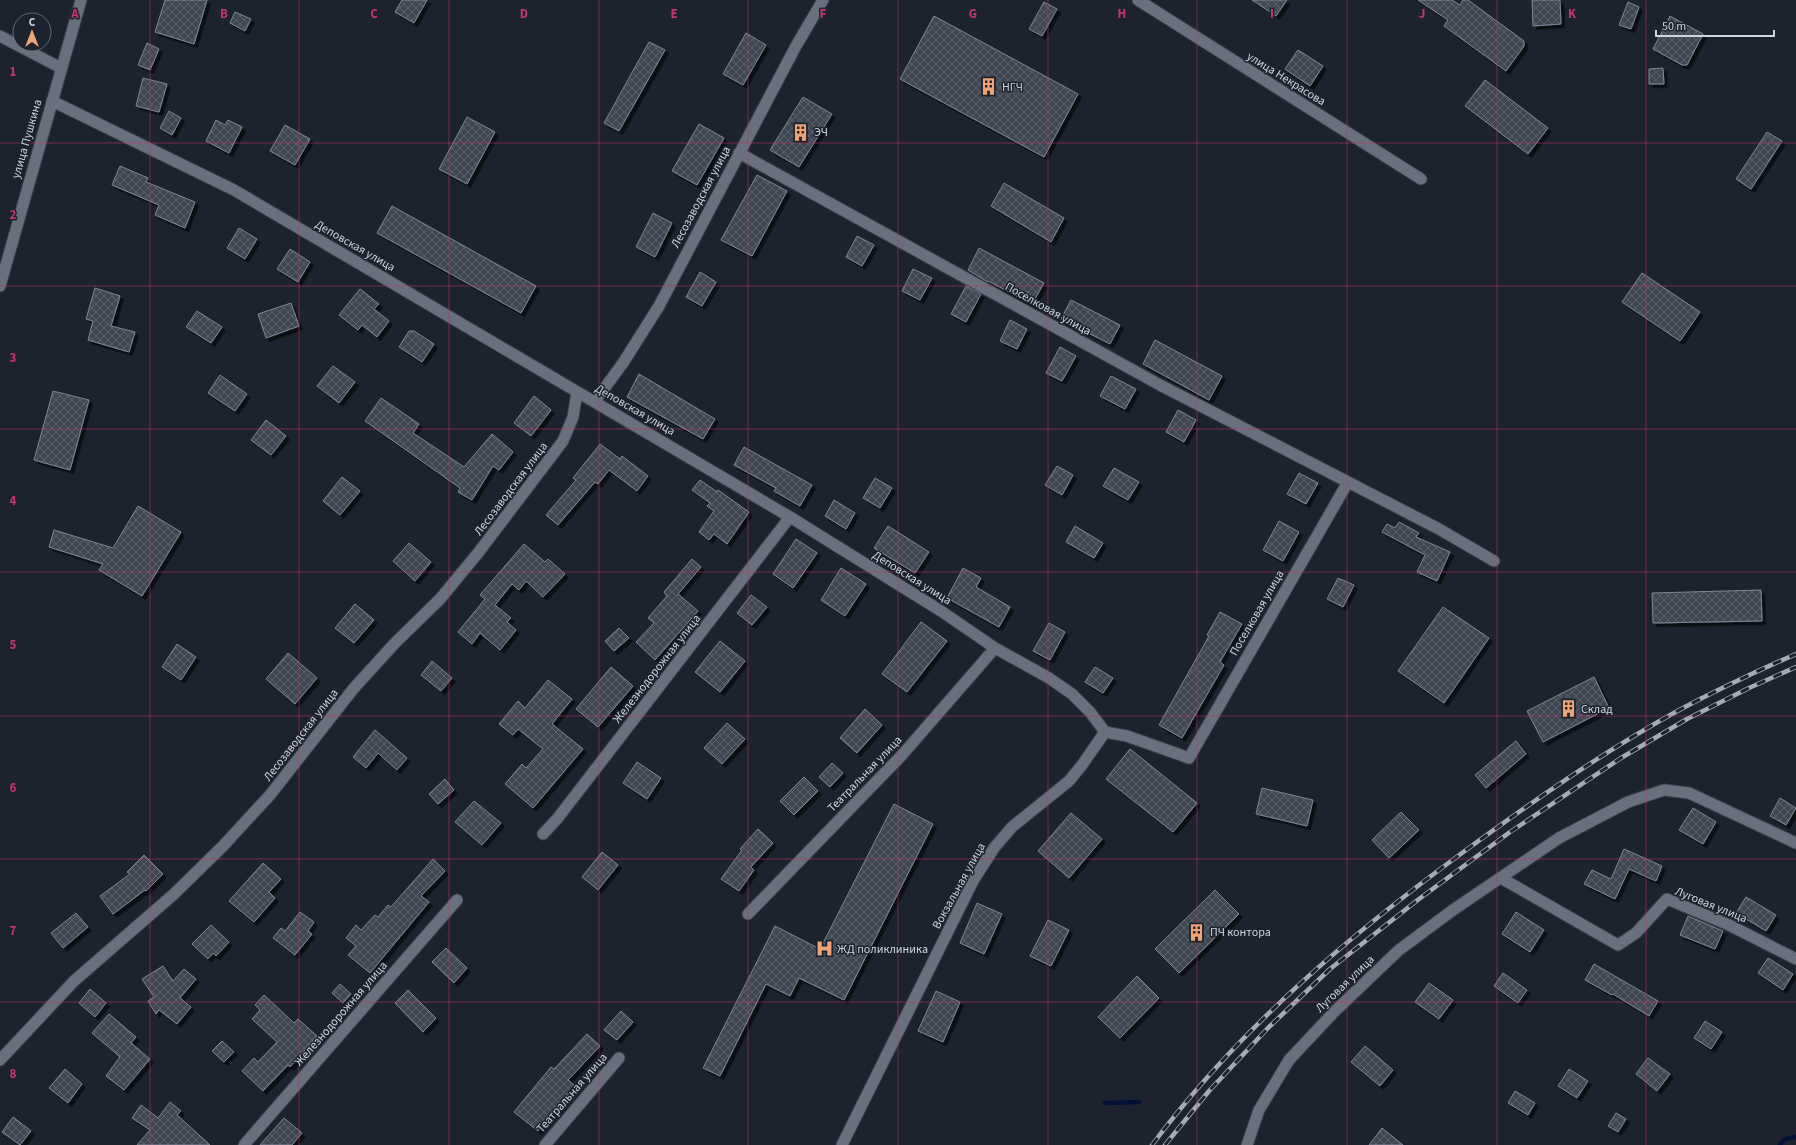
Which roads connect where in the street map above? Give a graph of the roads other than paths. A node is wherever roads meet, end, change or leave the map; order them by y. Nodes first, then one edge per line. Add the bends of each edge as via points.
1 (81, 0) edge
2 (823, 0) edge
3 (1138, 0) edge
4 (0, 36) edge
5 (61, 68) junction
6 (52, 101) junction
7 (739, 153) junction
8 (1421, 179) dead end
9 (0, 286) edge
10 (577, 392) junction
11 (595, 401) junction
12 (1348, 482) junction
13 (790, 517) junction
14 (1494, 561) dead end
15 (995, 648) junction
16 (1104, 732) junction
17 (542, 834) dead end
18 (1796, 843) edge
19 (1501, 878) junction
20 (457, 900) dead end
21 (748, 914) dead end
22 (1796, 959) edge
23 (619, 1058) dead end
24 (0, 1060) edge
25 (244, 1145) edge
26 (545, 1145) edge
27 (842, 1145) edge
28 (1247, 1145) edge

1 - 5 street, улица Пушкина
2 - 7 street, Лесозаводская улица
3 - 8 street, улица Некрасова
4 - 5 street
5 - 6 street, улица Пушкина
6 - 9 street, улица Пушкина
6 - 10 street, Деповская улица via 234,190
7 - 11 street, Лесозаводская улица via 659,306 623,364
7 - 12 street, Поселковая улица via 1160,385
10 - 11 street, Деповская улица
10 - 24 street, Лесозаводская улица via 573,417 563,441 440,599 354,688 270,795 223,846 174,894 74,981
11 - 13 street, Деповская улица
12 - 14 street, Поселковая улица
12 - 16 street, Поселковая улица via 1189,758 1127,736
13 - 15 street, Деповская улица via 941,611
13 - 17 street, Железнодорожная улица via 557,820
15 - 16 street, Деповская улица via 1043,674 1072,694 1090,712
15 - 21 street, Театральная улица via 902,755
16 - 27 street, Вокзальная улица via 1068,781 1012,827 994,848 970,888
18 - 19 street, Луговая улица via 1689,793 1664,790 1628,802 1559,838
19 - 22 street, Луговая улица via 1618,945 1636,933 1667,899 1729,925
19 - 28 street, Луговая улица via 1399,950 1334,1012 1290,1060 1260,1110
20 - 25 street, Железнодорожная улица
23 - 26 street, Театральная улица

